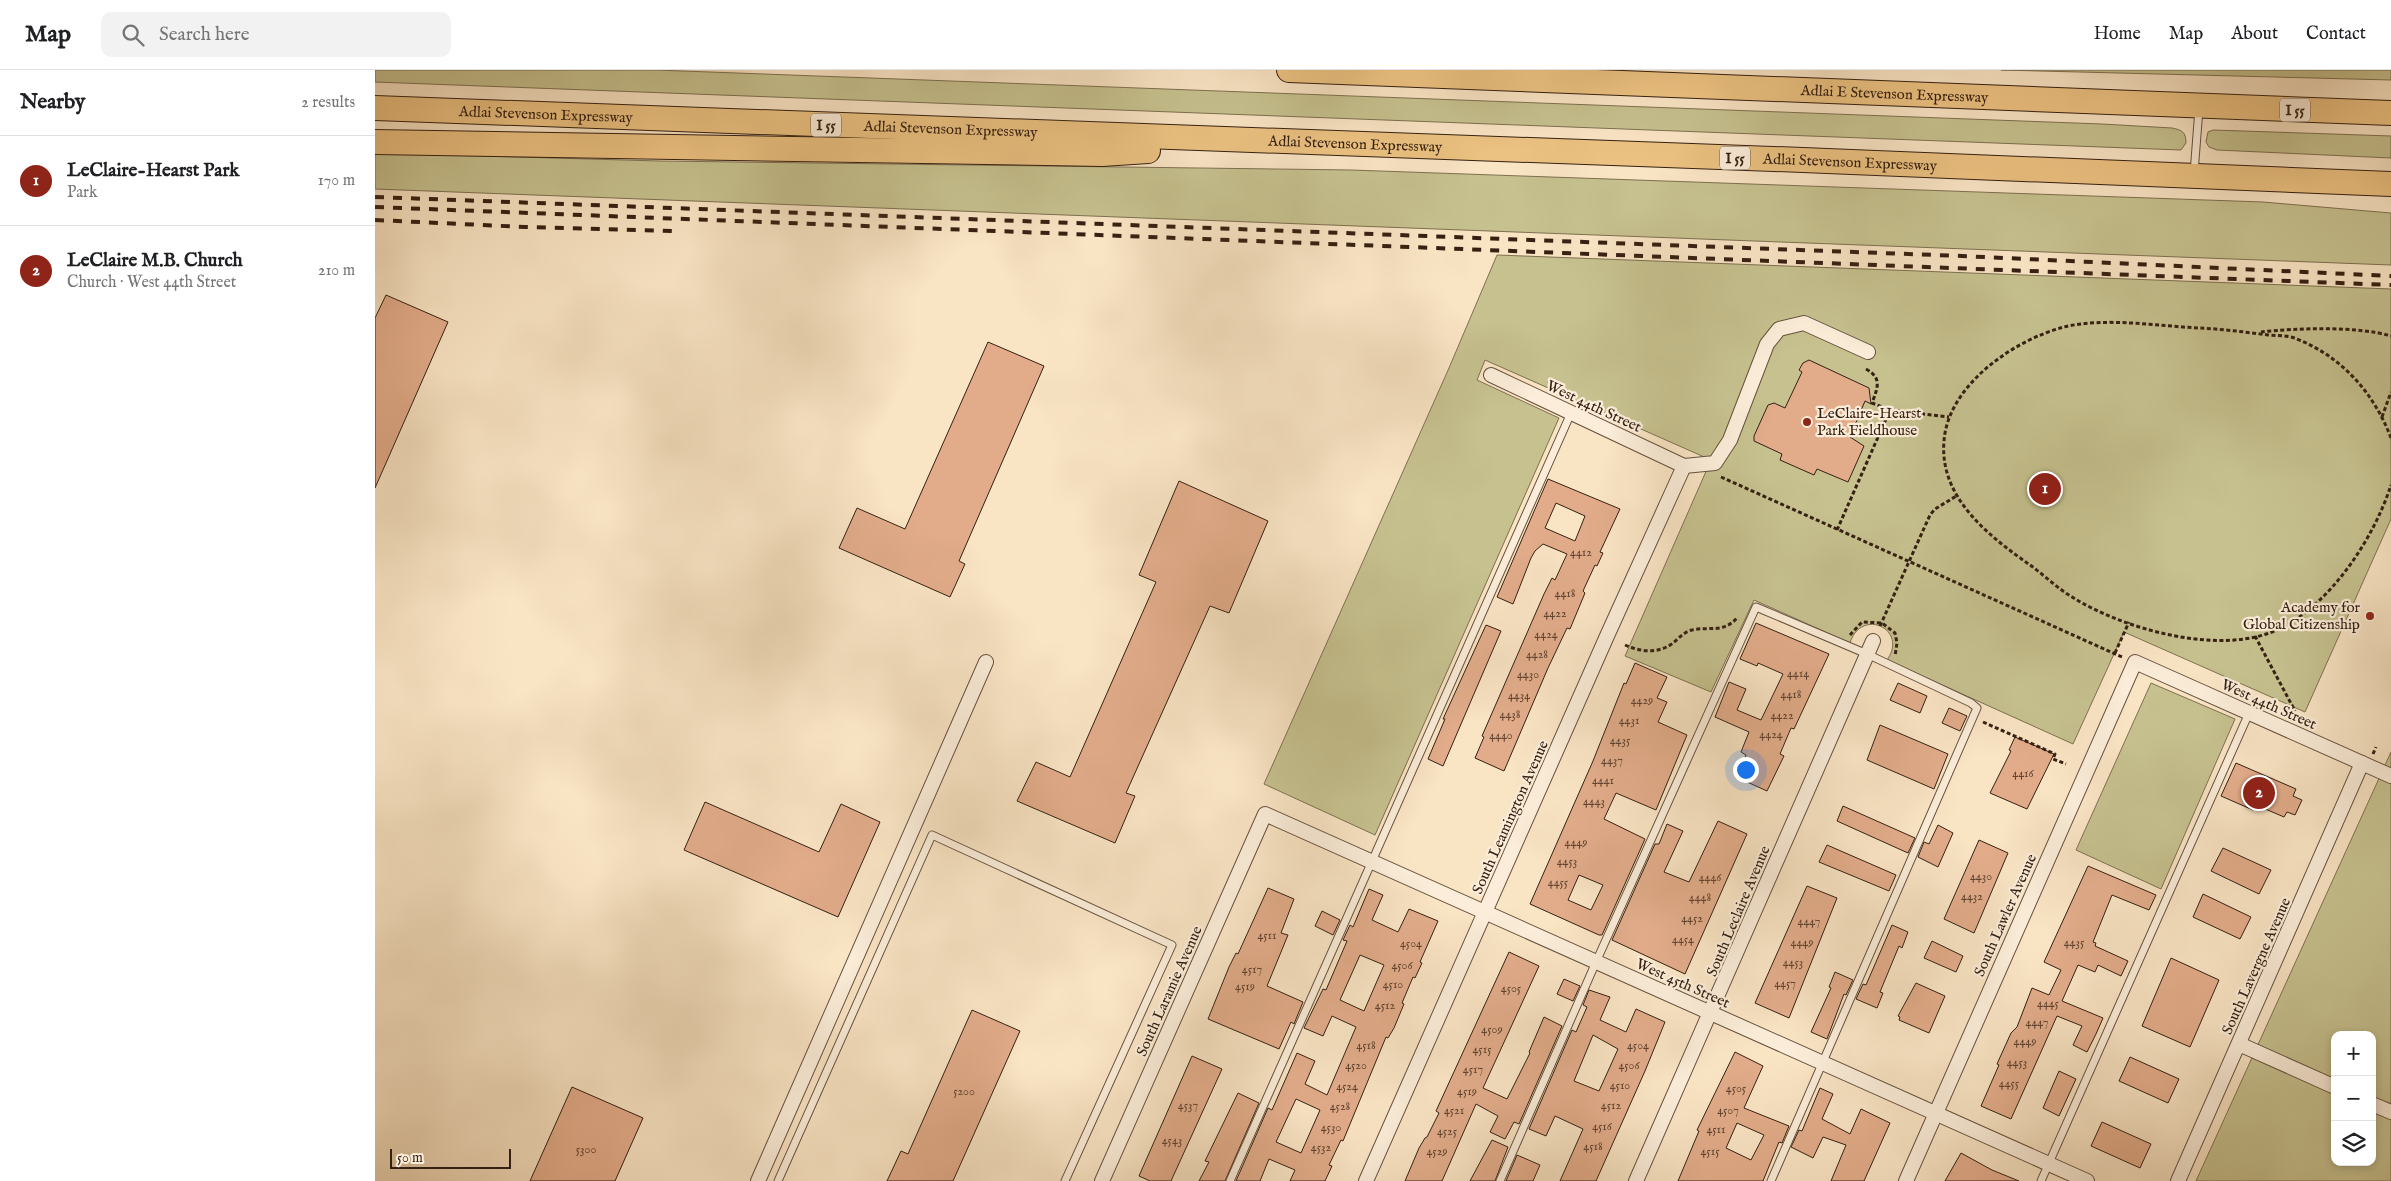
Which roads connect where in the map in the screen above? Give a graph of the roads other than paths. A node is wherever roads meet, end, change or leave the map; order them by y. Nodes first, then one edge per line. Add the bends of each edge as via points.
1 (1289, 70) edge
2 (2391, 104) edge
3 (2199, 106) junction
4 (375, 108) edge
5 (2319, 111) junction
6 (2391, 113) edge
7 (375, 142) edge
8 (1277, 142) junction
9 (2194, 176) junction
10 (2337, 182) junction
11 (2391, 184) edge
12 (2391, 190) edge
13 (1868, 352) dead end
14 (1491, 375) dead end
15 (1571, 413) junction
16 (1684, 466) junction
17 (1873, 641) dead end
18 (1867, 654) junction
19 (2129, 660) joint
20 (986, 662) dead end
21 (2249, 713) junction
22 (2362, 763) junction
23 (2391, 776) edge
24 (1265, 814) joint
25 (1371, 862) junction
26 (1486, 912) junction
27 (1596, 962) junction
28 (1711, 1013) junction
29 (2239, 1044) junction
30 (1823, 1064) junction
31 (2331, 1085) edge
32 (2376, 1106) edge
33 (2391, 1112) edge
34 (1935, 1114) junction
35 (2049, 1164) junction
36 (758, 1181) edge
37 (778, 1181) edge
38 (1065, 1181) edge
39 (1102, 1181) edge
40 (1230, 1181) edge
41 (1366, 1181) edge
42 (1500, 1181) edge
43 (1636, 1181) edge
44 (1771, 1181) edge
45 (1906, 1181) edge
46 (2041, 1181) edge
47 (2087, 1181) edge
48 (2178, 1181) edge

1 - 3 highway, Adlai E Stevenson Expressway / I 55
2 - 5 highway
3 - 5 highway, I 55
3 - 9 lane
4 - 8 highway, Adlai Stevenson Expressway / I 55
5 - 6 highway, I 55
7 - 8 highway via 1102,154
8 - 9 highway, Adlai Stevenson Expressway / I 55
9 - 10 highway, Adlai Stevenson Expressway / I 55
10 - 11 highway, I 55
10 - 12 highway
13 - 16 street via 1804,323 1779,329 1767,344 1730,440 1715,463
14 - 15 street, West 44th Street
15 - 16 street, West 44th Street
15 - 25 lane
16 - 26 street, South Leamington Avenue
17 - 18 street, South Leclaire Avenue
18 - 27 lane via 1756,607
18 - 28 street, South Leclaire Avenue
18 - 30 lane via 1971,703 1977,712
19 - 21 street, West 44th Street
19 - 34 street, South Lawler Avenue
20 - 36 street
21 - 22 street, West 44th Street
21 - 35 lane
22 - 23 street, West 44th Street
22 - 29 street, South Lavergne Avenue
24 - 25 street, West 45th Street
24 - 39 street, South Laramie Avenue
25 - 26 street, West 45th Street
25 - 40 lane
26 - 27 street, West 45th Street
26 - 41 street, South Leamington Avenue
27 - 28 street, West 45th Street
27 - 42 lane
28 - 30 street, West 45th Street
28 - 43 street, South Leclaire Avenue
29 - 31 street
29 - 48 street, South Lavergne Avenue
30 - 34 street, West 45th Street
30 - 44 lane
32 - 33 street
34 - 35 street, West 45th Street
34 - 45 street, South Lawler Avenue
35 - 46 lane
35 - 47 street, West 45th Street
37 - 38 lane via 932,835 1172,945

